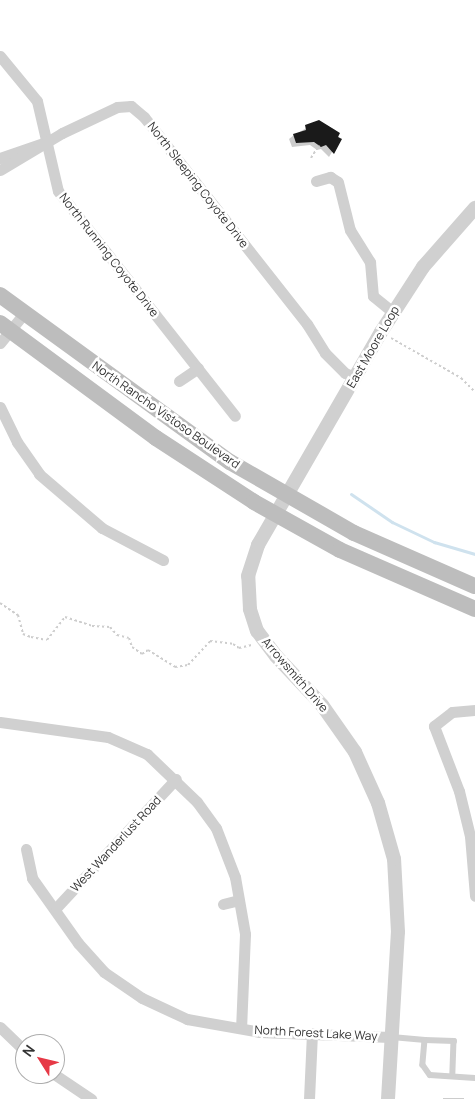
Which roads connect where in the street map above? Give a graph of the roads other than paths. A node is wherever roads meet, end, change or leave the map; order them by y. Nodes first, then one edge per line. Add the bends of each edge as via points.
1 (0, 56) edge
2 (45, 142) junction
3 (0, 158) edge
4 (0, 170) edge
5 (316, 181) dead end
6 (475, 208) edge
7 (0, 295) edge
8 (393, 312) junction
9 (24, 313) junction
10 (3, 332) edge
11 (198, 368) junction
12 (355, 377) junction
13 (179, 381) dead end
14 (0, 407) edge
15 (235, 416) dead end
16 (287, 496) junction
17 (276, 515) junction
18 (163, 560) dead end
19 (475, 586) edge
20 (475, 609) edge
21 (475, 710) edge
22 (0, 722) edge
23 (176, 779) junction
24 (26, 849) dead end
25 (475, 896) edge
26 (239, 900) junction
27 (223, 904) dead end
28 (56, 908) junction
29 (0, 1027) edge
30 (241, 1028) junction
31 (312, 1033) junction
32 (390, 1036) junction
33 (425, 1040) junction
34 (15, 1041) edge
35 (453, 1076) junction
36 (475, 1078) edge
37 (65, 1081) edge
38 (91, 1099) edge
39 (309, 1099) edge
40 (388, 1099) edge

1 - 2 street, North Running Coyote Drive via 37,101
2 - 3 street, North Sleeping Coyote Drive via 29,145
2 - 4 street, North Sleeping Coyote Drive
2 - 11 street, North Running Coyote Drive via 58,190
2 - 12 street, North Sleeping Coyote Drive via 117,107 132,106 320,341 320,346
5 - 8 street via 330,177 338,182 350,230 370,262 373,296
6 - 8 street, East Moore Loop via 423,267
7 - 9 main road, North Rancho Vistoso Boulevard
8 - 12 street, East Moore Loop
9 - 10 street
9 - 16 main road, North Rancho Vistoso Boulevard via 169,420
10 - 17 main road, North Rancho Vistoso Boulevard via 171,448
11 - 13 street
11 - 15 street, North Running Coyote Drive
12 - 16 street, East Moore Loop
14 - 18 street via 17,442 39,474 102,528
16 - 17 street, East Moore Loop
16 - 19 main road, North Rancho Vistoso Boulevard via 354,533
17 - 20 main road, North Rancho Vistoso Boulevard via 399,578
17 - 32 street, Arrowsmith Drive via 252,561 247,594 250,609 265,643 322,705 355,752 378,803 395,868 398,932
21 - 25 street via 452,712 434,726 459,791 470,836
22 - 23 street via 108,737 147,754
23 - 26 street via 216,828 235,877
23 - 28 street, West Wanderlust Road
24 - 28 street, North Forest Lake Way via 32,878
26 - 27 street
26 - 30 street via 245,934
28 - 30 street, North Forest Lake Way via 78,943 104,972 142,998 186,1019
29 - 34 street
30 - 31 street, North Forest Lake Way via 260,1032
31 - 32 street, North Forest Lake Way
31 - 39 street
32 - 33 lane
32 - 40 street, Arrowsmith Drive
33 - 35 lane via 423,1065 430,1075
33 - 35 lane via 454,1041
35 - 36 lane
37 - 38 street

